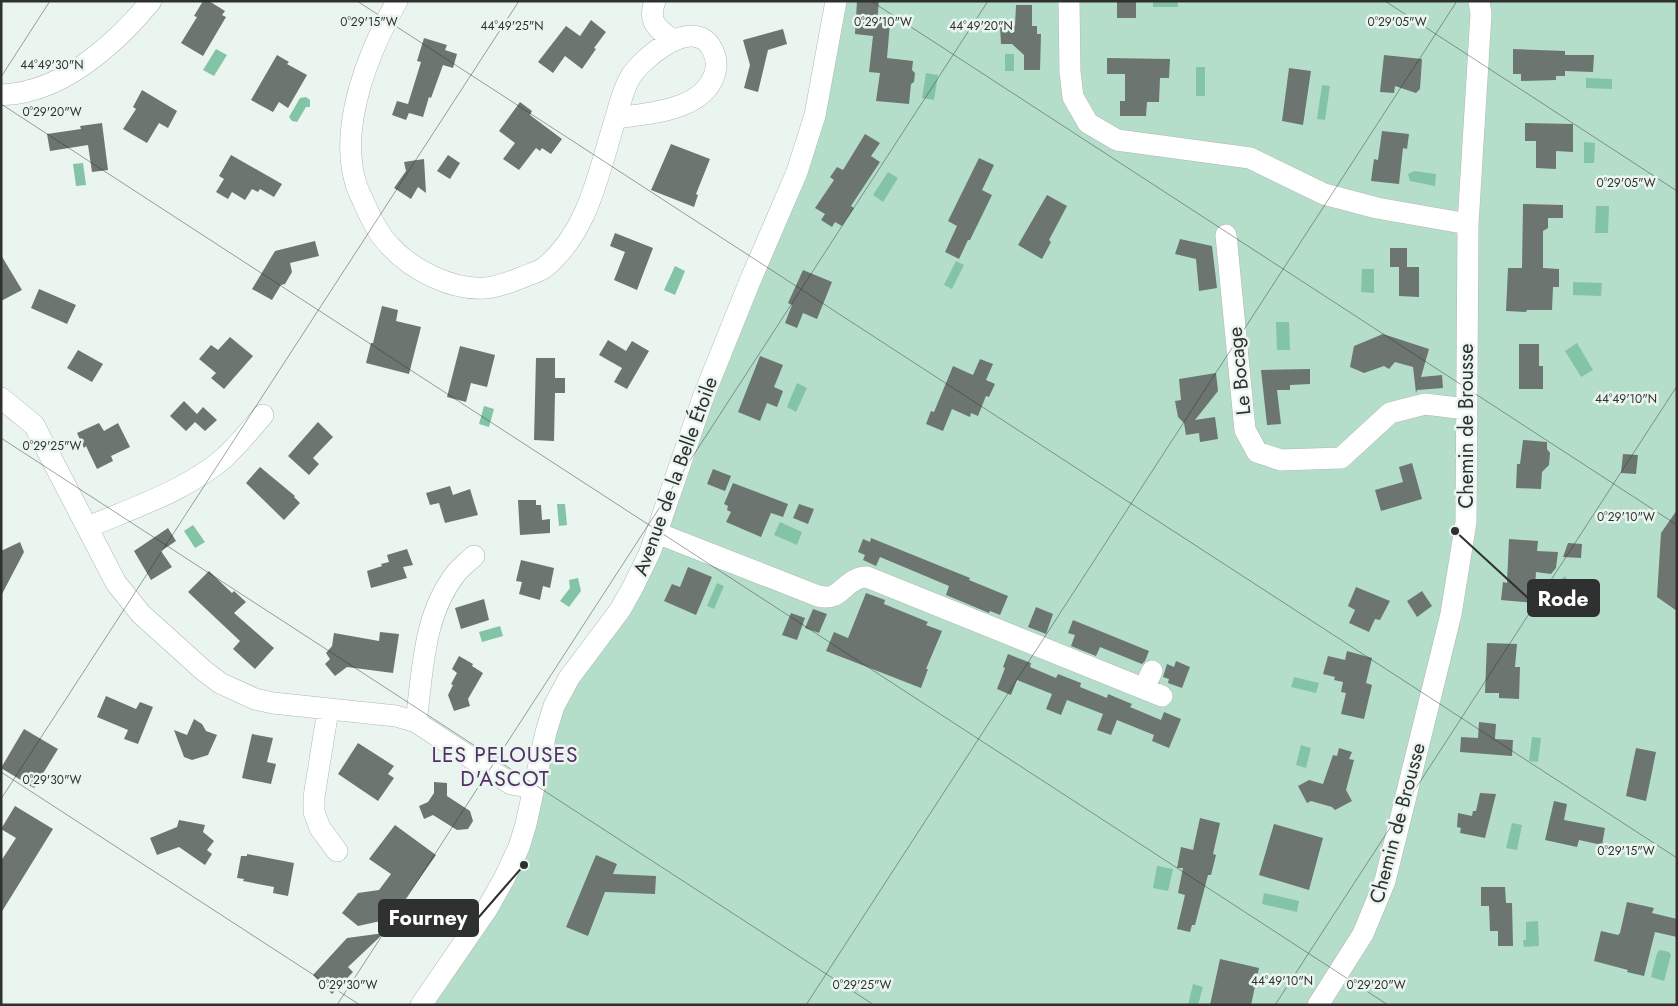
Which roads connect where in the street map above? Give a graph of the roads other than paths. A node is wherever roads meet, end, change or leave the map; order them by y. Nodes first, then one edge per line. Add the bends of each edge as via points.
1 (151, 1) edge
2 (397, 1) edge
3 (655, 1) edge
4 (836, 1) edge
5 (1070, 1) edge
6 (1479, 1) edge
7 (673, 41) junction
8 (1, 95) edge
9 (616, 118) junction
10 (1468, 224) junction
11 (1226, 235) dead end
12 (1, 398) edge
13 (1466, 409) junction
14 (263, 415) dead end
15 (88, 527) junction
16 (656, 533) junction
17 (474, 556) dead end
18 (1153, 685) dead end
19 (328, 710) junction
20 (416, 722) junction
21 (534, 788) junction
22 (338, 852) dead end
23 (421, 1005) edge
24 (1318, 1005) edge

1 - 8 street via 108,46 78,68 54,82 28,91
2 - 9 street via 368,62 358,97 351,132 352,162 356,183 375,226 389,246 412,266 433,278 474,289 492,288 542,269 565,246 582,221
3 - 7 street via 652,20
4 - 16 street, Avenue de la Belle Étoile via 815,115 797,172 704,395
5 - 10 street via 1070,72 1074,97 1088,123 1118,140 1250,158 1324,194 1377,208
6 - 10 street, Chemin de Brousse via 1481,14
7 - 9 street via 640,64 624,90
7 - 9 street via 695,36 711,46 716,61 715,72 707,88 691,102 652,113
10 - 13 street, Chemin de Brousse
11 - 13 street, Le Bocage via 1245,430 1257,452 1281,460 1341,458 1390,413 1425,404
12 - 15 street via 34,425
13 - 24 street, Chemin de Brousse via 1466,522 1451,614 1385,881 1363,934
14 - 15 street via 225,457 204,473 183,486
15 - 19 street via 126,598 220,683 255,699
16 - 18 street via 826,598 838,594 856,579 867,577
16 - 21 street, Avenue de la Belle Étoile via 642,570 620,610 560,694 549,718
17 - 20 street via 458,570 436,606 428,634
19 - 20 street via 396,716
19 - 22 street via 314,812 320,828
20 - 21 street via 511,784
21 - 23 street, Avenue de la Belle Étoile via 522,836 502,884

